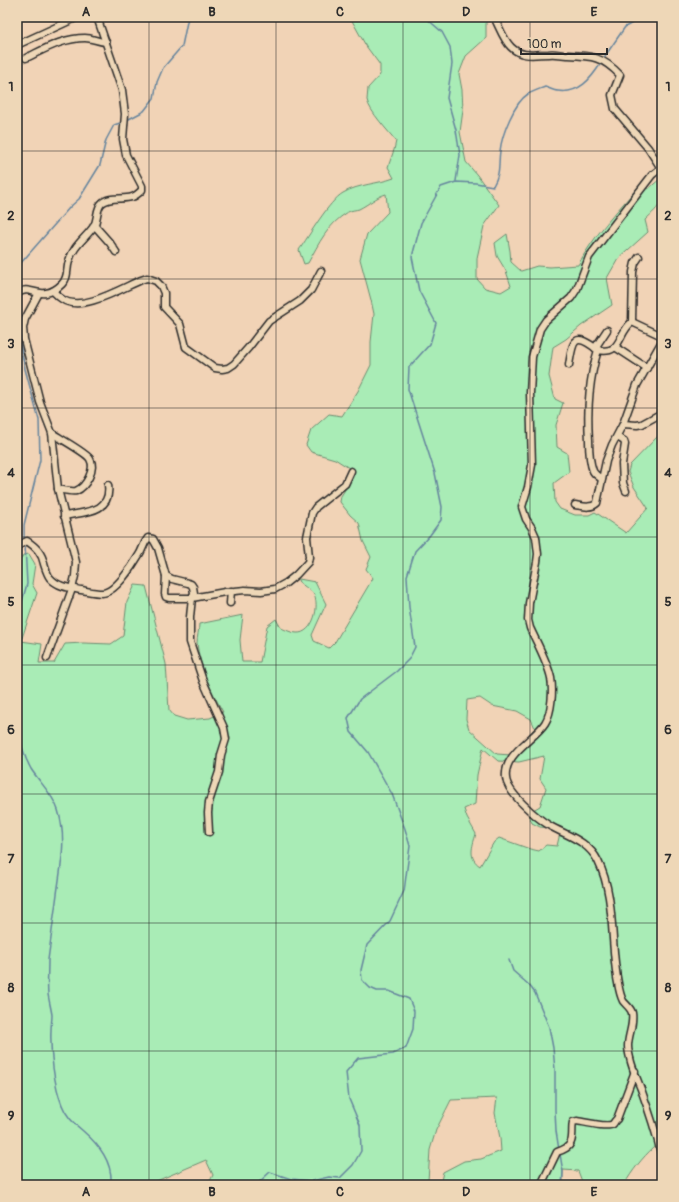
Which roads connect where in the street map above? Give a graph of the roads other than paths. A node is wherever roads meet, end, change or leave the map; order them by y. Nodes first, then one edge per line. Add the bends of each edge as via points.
1 (78, 17) edge
2 (97, 17) edge
3 (494, 17) edge
4 (106, 42) junction
5 (17, 45) edge
6 (26, 58) dead end
7 (661, 166) edge
8 (94, 225) junction
9 (116, 252) dead end
10 (639, 256) dead end
11 (321, 271) dead end
12 (53, 291) junction
13 (19, 292) edge
14 (38, 293) junction
15 (662, 294) edge
16 (662, 300) edge
17 (632, 322) junction
18 (607, 330) dead end
19 (662, 336) edge
20 (662, 341) edge
21 (615, 347) junction
22 (597, 349) junction
23 (569, 365) dead end
24 (647, 368) junction
25 (662, 413) edge
26 (623, 424) junction
27 (52, 433) junction
28 (616, 437) junction
29 (351, 471) dead end
30 (602, 479) junction
31 (108, 484) dead end
32 (58, 490) junction
33 (626, 491) dead end
34 (575, 505) dead end
35 (64, 516) junction
36 (21, 544) edge
37 (166, 576) junction
38 (72, 589) junction
39 (231, 591) junction
40 (192, 598) junction
41 (230, 603) dead end
42 (47, 658) dead end
43 (209, 832) dead end
44 (635, 1071) junction
45 (662, 1156) edge
46 (541, 1185) edge

1 - 5 street
2 - 4 street
3 - 7 street via 507,42 518,52 530,55 582,55 599,58 612,66 620,75 612,95 614,109
4 - 6 street via 92,38 71,39
4 - 8 street via 122,90 125,114 123,139 126,155 142,190 132,197 103,202
7 - 44 street via 589,258 571,298 546,320 540,329 532,357 532,465 522,507 536,537 538,554 529,597 528,620 551,677 552,693 546,722 510,760 506,771 506,779 522,804 549,825 582,842 598,862 610,901 612,937 621,996 632,1012 628,1047
8 - 9 street
8 - 12 street via 74,250 66,279
10 - 17 street via 632,272
11 - 12 street via 311,290 270,322 234,364 222,369 215,368 186,347 180,324 164,307 164,293 156,282 146,278 85,303 62,300
12 - 14 street
13 - 14 street via 30,290
14 - 27 street via 25,319 24,339 40,402
15 - 16 street
17 - 19 street
17 - 21 street
18 - 22 street
20 - 24 street
21 - 22 street via 606,352
21 - 24 street
22 - 23 street via 583,340 574,342
22 - 30 street via 588,411 588,434 593,470
24 - 26 street via 632,397
25 - 26 street via 642,424
26 - 28 street
27 - 32 street
27 - 32 street via 90,459 92,468 88,480 81,488 76,491
28 - 30 street
28 - 33 street via 626,444 622,464
29 - 39 street via 345,484 312,513 307,537 308,562 296,575 275,589
30 - 34 street via 596,504 591,507
31 - 35 street via 109,493 98,509
32 - 35 street
35 - 38 street via 76,562 76,576
36 - 38 street via 36,547 50,578 56,584
37 - 38 street via 158,548 153,539 148,538 140,554 112,589 103,593
37 - 40 street via 191,584 194,593
37 - 40 street via 166,597
38 - 42 street
39 - 40 street
39 - 41 street
40 - 43 street via 190,642 226,733 219,772 209,802
44 - 45 street
44 - 46 street via 613,1124 608,1126 573,1122 571,1144 559,1151

